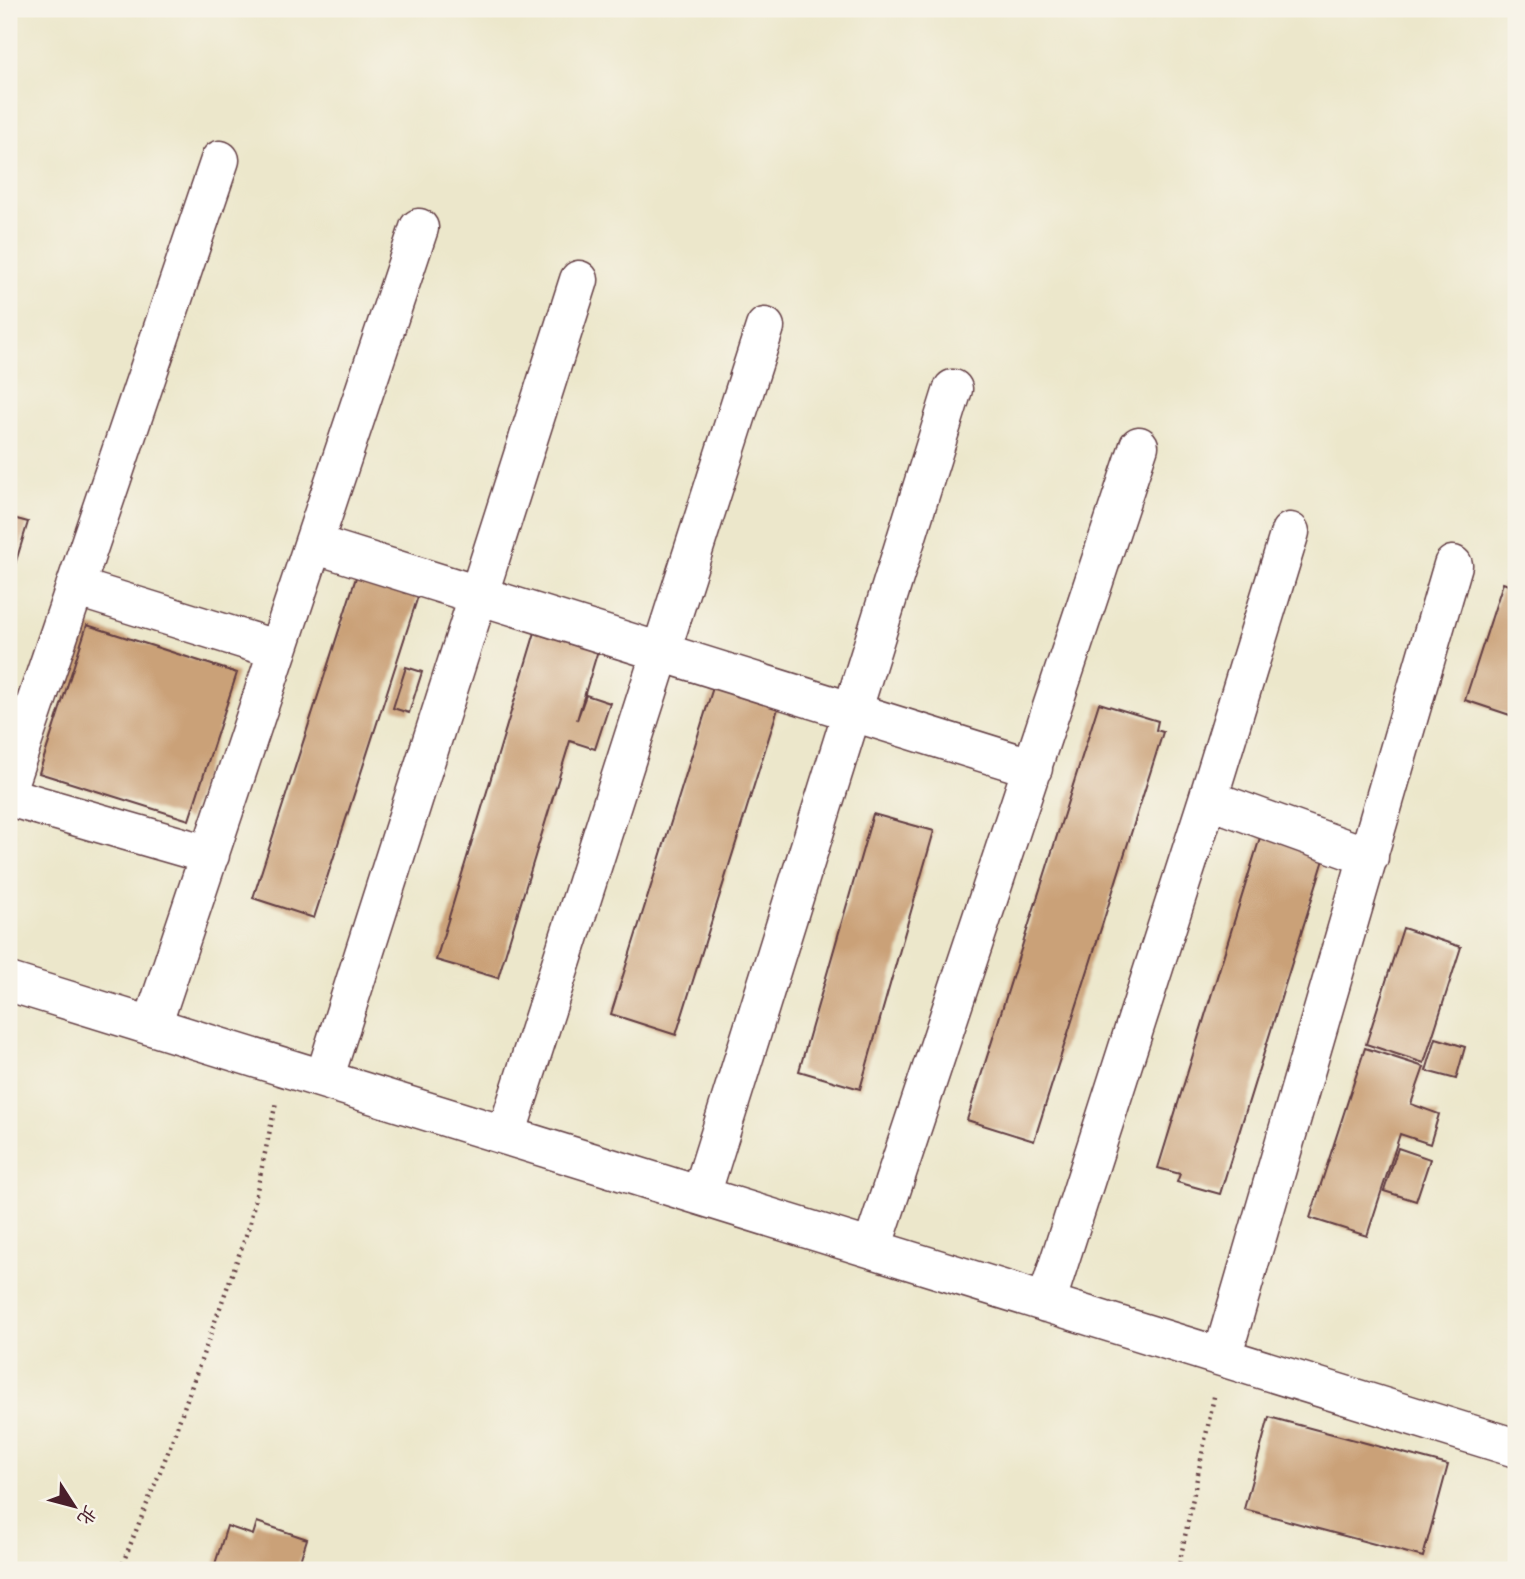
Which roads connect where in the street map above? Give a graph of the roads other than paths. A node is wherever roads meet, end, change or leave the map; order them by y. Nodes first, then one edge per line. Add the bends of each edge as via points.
1 (220, 160) dead end
2 (419, 228) dead end
3 (579, 280) dead end
4 (765, 327) dead end
5 (953, 389) dead end
6 (1139, 446) dead end
7 (1290, 532) dead end
8 (314, 544) junction
9 (1452, 565) dead end
10 (75, 587) junction
11 (479, 595) junction
12 (278, 650) junction
13 (662, 653) junction
14 (852, 712) junction
15 (1033, 768) junction
16 (9, 782) edge
17 (9, 797) edge
18 (1208, 799) junction
19 (210, 855) junction
20 (1369, 857) junction
21 (9, 982) edge
22 (152, 1026) junction
23 (324, 1079) junction
24 (506, 1135) junction
25 (701, 1195) junction
26 (872, 1248) junction
27 (1046, 1303) junction
28 (1222, 1357) junction
29 (1516, 1448) edge

1 - 10 lane
2 - 8 lane
3 - 11 lane
4 - 13 lane
5 - 14 lane
6 - 15 lane
7 - 18 lane
8 - 11 lane
8 - 12 lane
9 - 20 lane
10 - 12 lane
10 - 16 lane
11 - 13 lane
11 - 23 lane
12 - 19 lane
13 - 14 lane
13 - 24 lane
14 - 15 lane
14 - 25 lane
15 - 26 lane
17 - 19 lane
18 - 20 lane
18 - 27 lane
19 - 22 lane
20 - 28 lane
21 - 22 lane
22 - 23 lane
23 - 24 lane
24 - 25 lane
25 - 26 lane
26 - 27 lane
27 - 28 lane
28 - 29 lane

